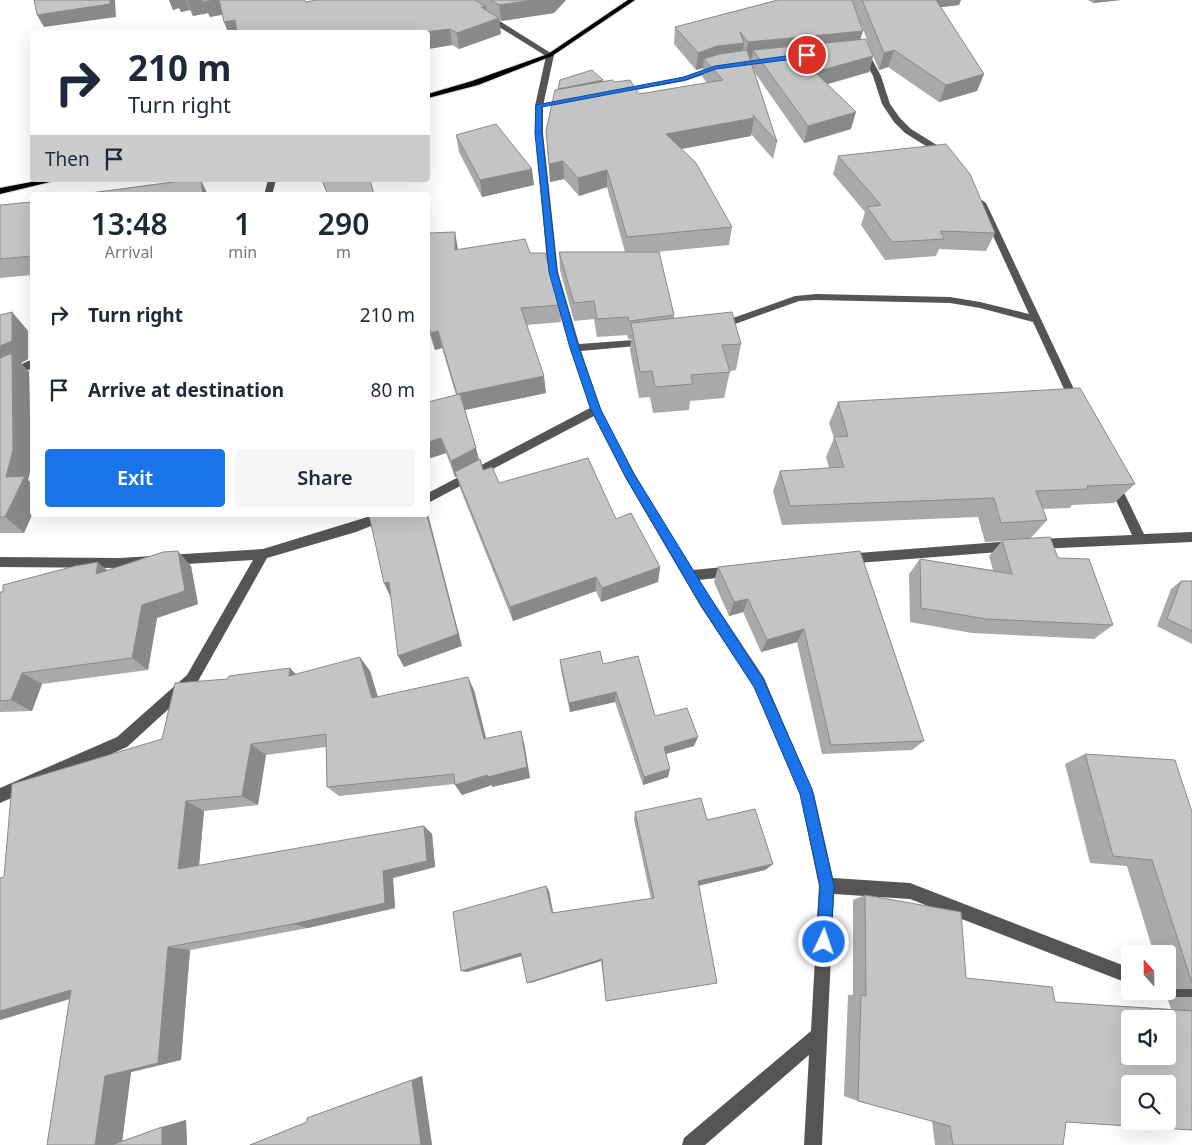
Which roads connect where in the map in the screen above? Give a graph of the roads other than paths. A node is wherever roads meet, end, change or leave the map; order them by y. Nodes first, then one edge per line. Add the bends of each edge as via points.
1 (458, 0) edge
2 (632, 0) edge
3 (859, 48) edge
4 (550, 55) junction
5 (724, 66) edge
6 (613, 92) edge
7 (430, 95) edge
8 (955, 162) edge
9 (44, 182) edge
10 (0, 191) edge
11 (979, 197) edge
12 (1035, 319) junction
13 (712, 329) edge
14 (658, 341) edge
15 (575, 348) junction
16 (30, 365) edge
17 (0, 379) edge
18 (596, 410) junction
19 (1082, 416) edge
20 (1111, 477) edge
21 (430, 497) edge
22 (382, 517) edge
23 (1192, 537) edge
24 (1140, 539) junction
25 (263, 554) junction
26 (828, 561) edge
27 (0, 562) edge
28 (749, 569) edge
29 (690, 576) junction
30 (0, 796) edge
31 (827, 886) junction
32 (1121, 973) edge
33 (1176, 990) edge
34 (1192, 994) edge
35 (818, 1036) junction
36 (691, 1145) edge
37 (813, 1145) edge

1 - 4 street
2 - 4 main road
3 - 8 street via 877,76 886,104 897,120
4 - 7 main road via 475,84
4 - 15 street via 539,133 553,272
5 - 6 street via 685,78
9 - 10 main road
11 - 12 street
12 - 13 street via 950,300 816,296 798,298
12 - 19 street
14 - 15 street
15 - 18 street
16 - 17 street
18 - 21 street
18 - 29 street via 630,476
20 - 24 street
22 - 25 street
23 - 24 street
24 - 26 street via 984,547
25 - 27 street via 120,563
25 - 30 street via 192,679 122,742
28 - 29 street
29 - 31 street via 759,683 807,794
31 - 32 street via 910,891
31 - 35 street
33 - 34 street
35 - 36 street
35 - 37 street

